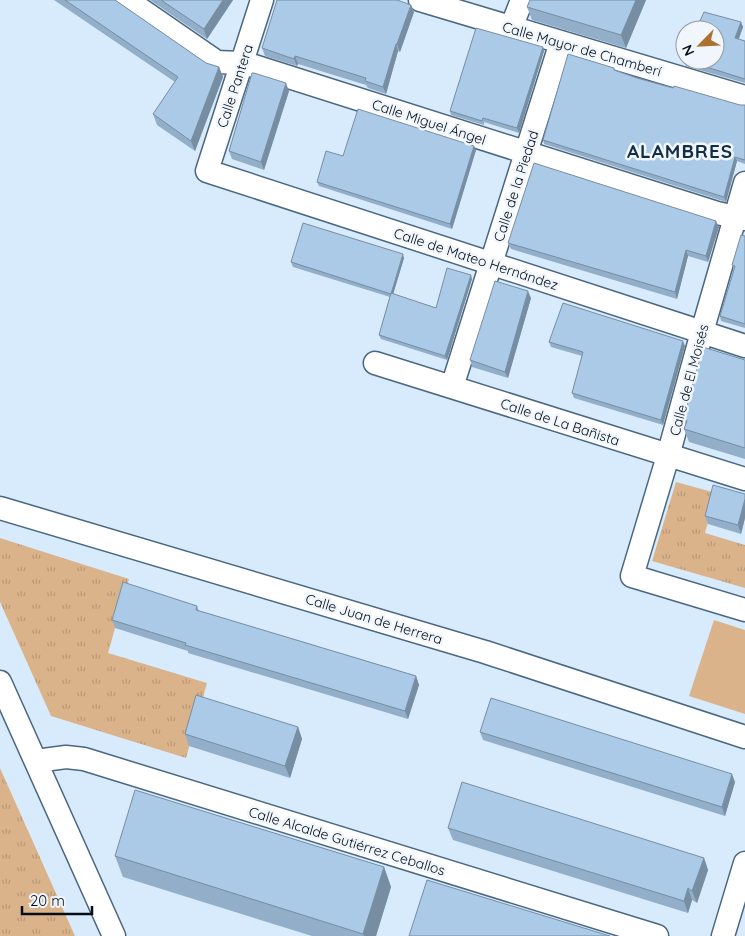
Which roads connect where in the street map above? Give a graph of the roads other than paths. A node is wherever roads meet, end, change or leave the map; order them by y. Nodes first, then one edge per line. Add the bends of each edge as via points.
1 (127, 0) edge
2 (262, 0) edge
3 (420, 0) edge
4 (522, 0) edge
5 (511, 28) junction
6 (562, 42) junction
7 (241, 63) junction
8 (745, 97) edge
9 (527, 154) junction
10 (207, 172) joint
11 (745, 183) edge
12 (740, 218) edge
13 (491, 264) junction
14 (702, 332) junction
15 (745, 346) edge
16 (375, 363) dead end
17 (452, 387) junction
18 (668, 456) junction
19 (745, 479) edge
20 (0, 508) edge
21 (745, 610) edge
22 (0, 682) edge
23 (745, 737) edge
24 (36, 761) junction
25 (745, 863) edge
26 (114, 936) edge
27 (657, 936) edge
28 (723, 936) edge

1 - 7 street, Calle Miguel Ángel via 217,62
2 - 7 street, Calle Pantera
3 - 5 street, Calle Mayor de Chamberí
4 - 5 street
5 - 6 street, Calle Mayor de Chamberí
6 - 8 street, Calle Mayor de Chamberí
6 - 9 street, Calle de la Piedad
7 - 9 street, Calle Miguel Ángel
7 - 10 street, Calle Pantera
9 - 12 street, Calle Miguel Ángel
9 - 13 street, Calle de la Piedad
10 - 13 street, Calle de Mateo Hernández
11 - 12 street, Calle de El Moisés
12 - 14 street, Calle de El Moisés
13 - 14 street, Calle de Mateo Hernández
13 - 17 street, Calle de la Piedad
14 - 15 street, Calle de Mateo Hernández
14 - 18 street, Calle de El Moisés
16 - 17 street, Calle de La Bañista
17 - 18 street, Calle de La Bañista
18 - 19 street, Calle de La Bañista
18 - 21 street, Calle de El Moisés via 632,576
20 - 23 street, Calle Juan de Herrera via 485,652
22 - 24 street
24 - 26 street
24 - 27 street, Calle Alcalde Gutiérrez Ceballos via 66,756 84,759
25 - 28 street

